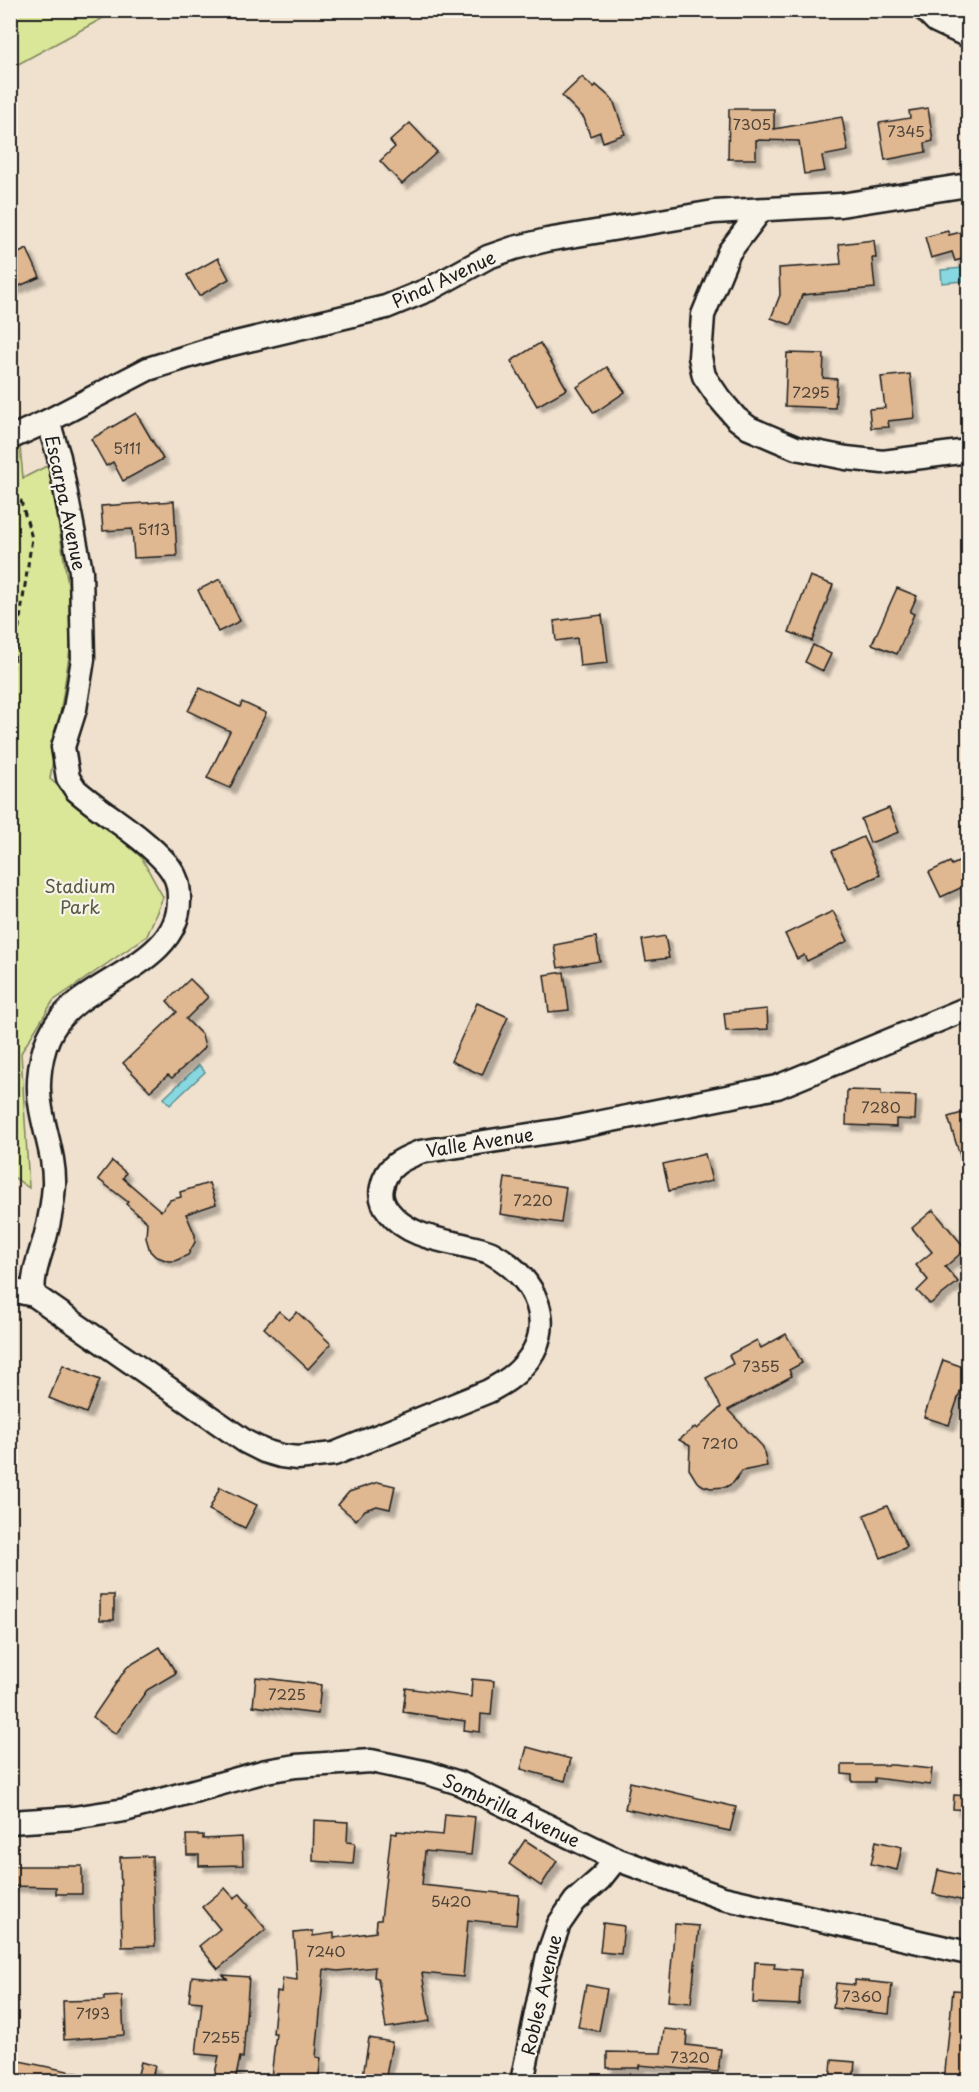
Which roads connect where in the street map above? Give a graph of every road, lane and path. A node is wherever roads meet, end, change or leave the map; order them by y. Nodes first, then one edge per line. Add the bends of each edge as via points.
1 (925, 10) edge
2 (969, 36) edge
3 (969, 185) edge
4 (761, 210) junction
5 (48, 421) junction
6 (10, 438) edge
7 (969, 451) edge
8 (10, 498) edge
9 (10, 687) edge
10 (10, 909) edge
11 (10, 916) edge
12 (969, 1008) edge
13 (10, 1292) edge
14 (34, 1295) junction
15 (10, 1822) edge
16 (616, 1859) junction
17 (969, 1953) edge
18 (522, 2082) edge

1 - 2 street via 936,21
3 - 4 street, Pinal Avenue via 841,205
4 - 5 street, Pinal Avenue via 714,212 514,248 386,307 215,348 148,369
4 - 7 street via 729,252 701,329 704,376 736,418 749,428 796,448 846,458 884,462
5 - 6 street, Pinal Avenue
5 - 14 street, Escarpa Avenue via 59,457 81,571 83,659 75,709 63,747 66,771 76,790 150,846 168,865 177,877 179,909 171,933 154,951 71,1008 53,1029 44,1052 40,1106 54,1184 32,1287
8 - 9 path via 21,501 32,538
10 - 11 path
12 - 14 street, Valle Avenue via 777,1087 562,1130 420,1152 398,1161 383,1181 385,1208 417,1234 491,1252 511,1266 535,1295 542,1313 538,1342 524,1366 489,1391 334,1454 297,1458 255,1446
13 - 14 street, Valle Avenue
15 - 16 street, Sombrilla Avenue via 125,1810 266,1771 372,1761 459,1783
16 - 17 street, Sombrilla Avenue via 723,1898
16 - 18 street, Robles Avenue via 575,1901 559,1924 548,1955

